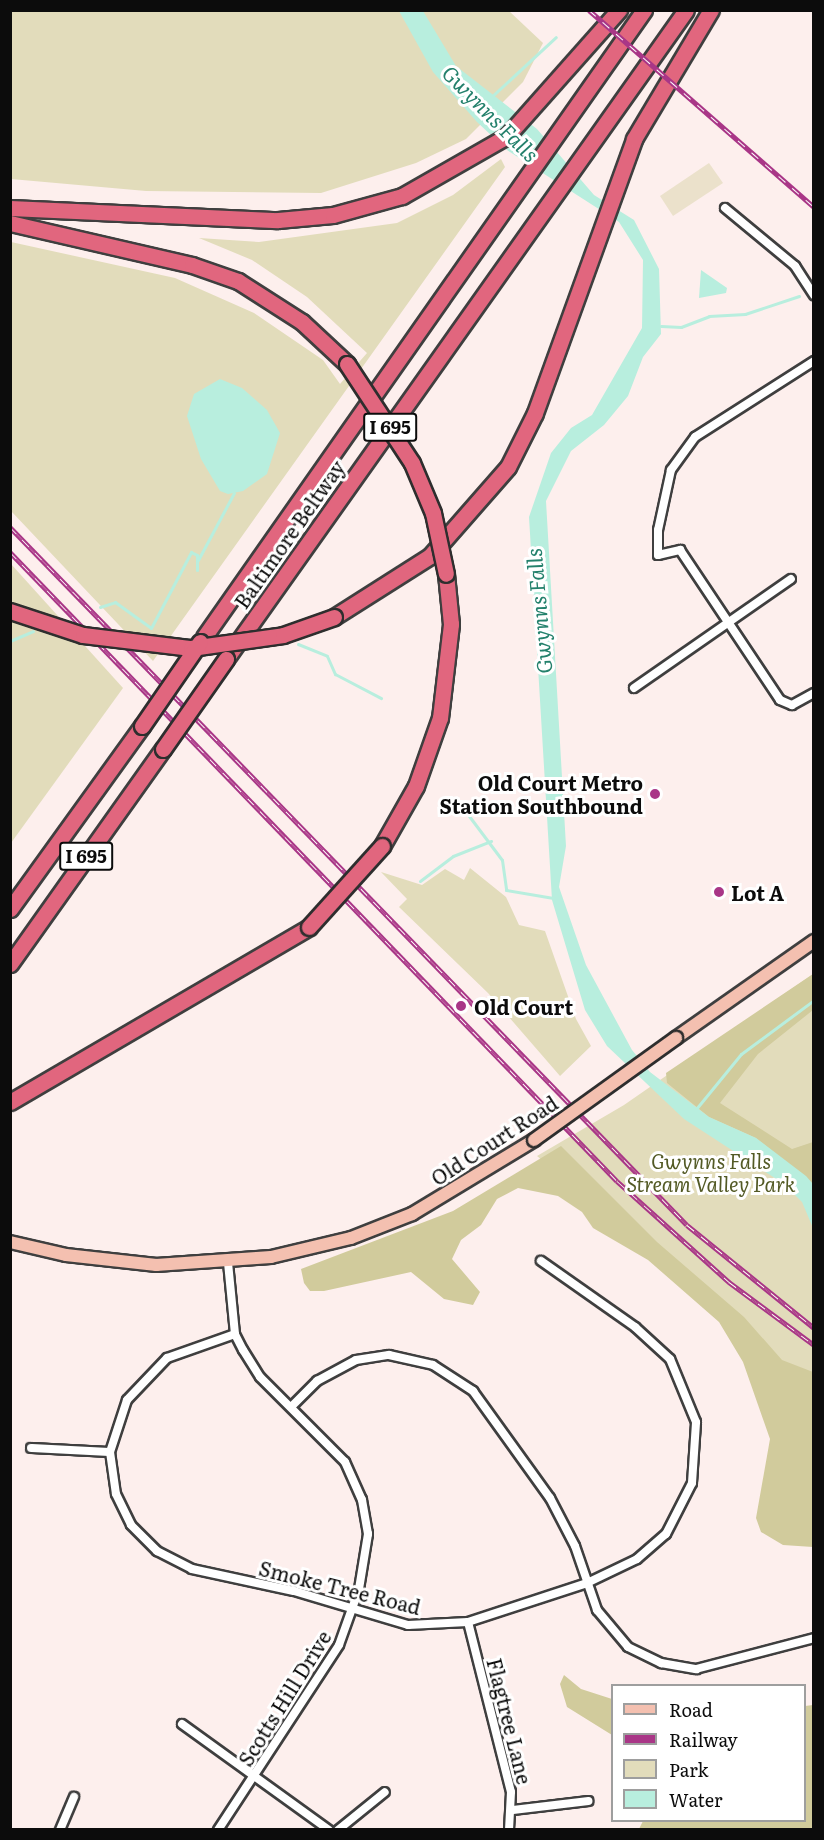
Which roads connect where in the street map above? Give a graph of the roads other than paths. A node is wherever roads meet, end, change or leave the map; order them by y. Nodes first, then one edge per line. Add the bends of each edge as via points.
1 (619, 10) edge
2 (644, 10) edge
3 (686, 10) edge
4 (711, 10) edge
5 (10, 208) edge
6 (725, 208) dead end
7 (10, 223) edge
8 (813, 295) edge
9 (813, 360) edge
10 (791, 579) dead end
11 (10, 611) edge
12 (725, 622) junction
13 (634, 687) dead end
14 (813, 693) edge
15 (10, 909) edge
16 (813, 941) edge
17 (10, 964) edge
18 (10, 1101) edge
19 (10, 1242) edge
20 (541, 1261) dead end
21 (228, 1263) junction
22 (235, 1334) junction
23 (291, 1407) junction
24 (31, 1448) dead end
25 (110, 1452) junction
26 (587, 1583) junction
27 (353, 1610) junction
28 (468, 1622) junction
29 (813, 1638) edge
30 (182, 1724) dead end
31 (255, 1773) junction
32 (385, 1792) dead end
33 (74, 1797) dead end
34 (588, 1801) dead end
35 (513, 1810) junction
36 (60, 1830) edge
37 (218, 1830) edge
38 (329, 1830) edge
39 (338, 1830) edge
40 (509, 1830) edge

1 - 5 highway via 534,111 487,150 402,196 317,217 249,220
2 - 15 highway, Baltimore Beltway / I 695, bridge
3 - 17 highway, Baltimore Beltway / I 695, bridge
4 - 11 highway, bridge via 650,108 602,225 535,413 508,467 430,556 334,617 283,635 191,648 94,637
6 - 8 street via 795,266
7 - 18 highway, bridge via 192,265 238,281 302,322 347,364 412,463 433,513 446,574 450,636 440,718 417,786 382,846 309,927
9 - 12 street via 695,437 677,457 666,482 658,555 680,550
10 - 12 street
12 - 13 street via 708,641
12 - 14 street via 780,700 792,705
16 - 21 main road, Old Court Road, bridge via 534,1140 412,1214 323,1246
19 - 21 main road, Old Court Road via 111,1262
20 - 26 street, Smoke Tree Road via 653,1341 683,1380 696,1422 694,1472 677,1518 637,1559
21 - 22 street, Scotts Hill Drive
22 - 23 street, Scotts Hill Drive via 260,1377
22 - 25 street, Smoke Tree Road via 185,1350 152,1368 123,1408
23 - 26 street via 330,1372 371,1356 405,1357 449,1372 482,1402 550,1498
23 - 27 street, Scotts Hill Drive via 339,1453 362,1500 367,1550
24 - 25 street
25 - 27 street, Smoke Tree Road via 122,1510 157,1551 192,1569
26 - 28 street, Smoke Tree Road
26 - 29 street via 597,1610 616,1636 644,1657 679,1668 727,1665
27 - 28 street, Smoke Tree Road via 408,1625
27 - 31 street, Scotts Hill Drive via 329,1663
28 - 35 street, Flagtree Lane
30 - 31 street
31 - 37 street, Scotts Hill Drive
31 - 38 street
32 - 39 street
33 - 36 street
34 - 35 street
35 - 40 street, Flagtree Lane

